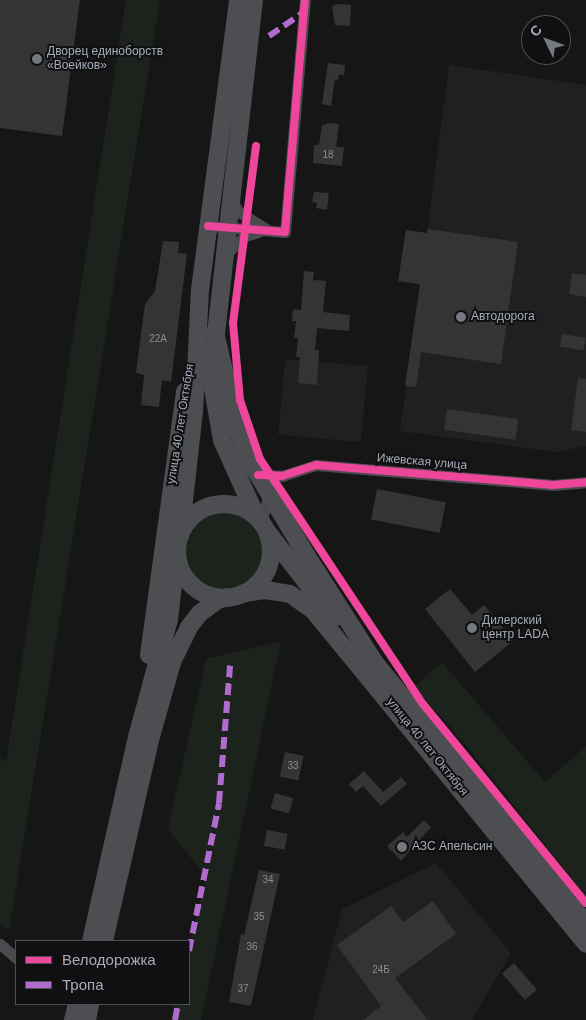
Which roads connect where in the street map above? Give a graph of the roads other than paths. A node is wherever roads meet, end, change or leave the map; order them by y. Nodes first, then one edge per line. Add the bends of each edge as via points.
1 (238, 0) edge
2 (254, 0) edge
3 (305, 0) edge
4 (230, 200) junction
5 (208, 226) junction
6 (226, 228) junction
7 (267, 230) junction
8 (223, 257) junction
9 (207, 332) junction
10 (258, 475) junction
11 (282, 476) junction
12 (586, 482) edge
13 (268, 493) junction
14 (261, 522) junction
15 (179, 544) junction
16 (236, 595) junction
17 (375, 663) junction
18 (148, 696) junction
19 (586, 924) edge
20 (91, 940) edge
21 (104, 940) edge
22 (0, 944) edge
23 (586, 944) edge
24 (15, 957) edge
25 (77, 1005) edge
26 (90, 1005) edge
27 (74, 1020) edge
28 (87, 1020) edge

1 - 5 main road, улица 40 лет Октября
2 - 4 main road, улица 40 лет Октября via 240,144
3 - 7 street via 285,232
4 - 6 main road, улица 40 лет Октября
4 - 7 street via 243,215
5 - 6 street
5 - 9 main road, улица 40 лет Октября
6 - 7 street
6 - 8 main road, улица 40 лет Октября
7 - 8 street via 245,236
8 - 9 main road, улица 40 лет Октября
9 - 10 main road, улица 40 лет Октября via 238,431
9 - 14 main road, улица 40 лет Октября via 217,420 228,458
9 - 15 main road, улица 40 лет Октября
9 - 18 main road, улица 40 лет Октября via 188,373 166,512 146,674
10 - 11 street, Ижевская улица
10 - 13 main road, улица 40 лет Октября
11 - 12 street, Ижевская улица via 316,465 553,485
11 - 13 street
13 - 14 street
13 - 17 main road, улица 40 лет Октября
14 - 15 main road, улица 40 лет Октября via 233,505 217,504 194,515
14 - 16 main road, улица 40 лет Октября via 271,545 270,562 263,577
14 - 17 main road via 333,616
15 - 16 main road, улица 40 лет Октября via 181,569 190,583 204,593
15 - 18 main road, улица 40 лет Октября via 169,619
16 - 21 main road, улица 40 лет Октября via 218,600 200,613 189,627 172,662 150,740
16 - 23 main road, улица 40 лет Октября via 265,590 290,594 313,610
17 - 19 main road, улица 40 лет Октября
18 - 20 main road, улица 40 лет Октября
22 - 24 street
25 - 27 main road
26 - 28 main road

